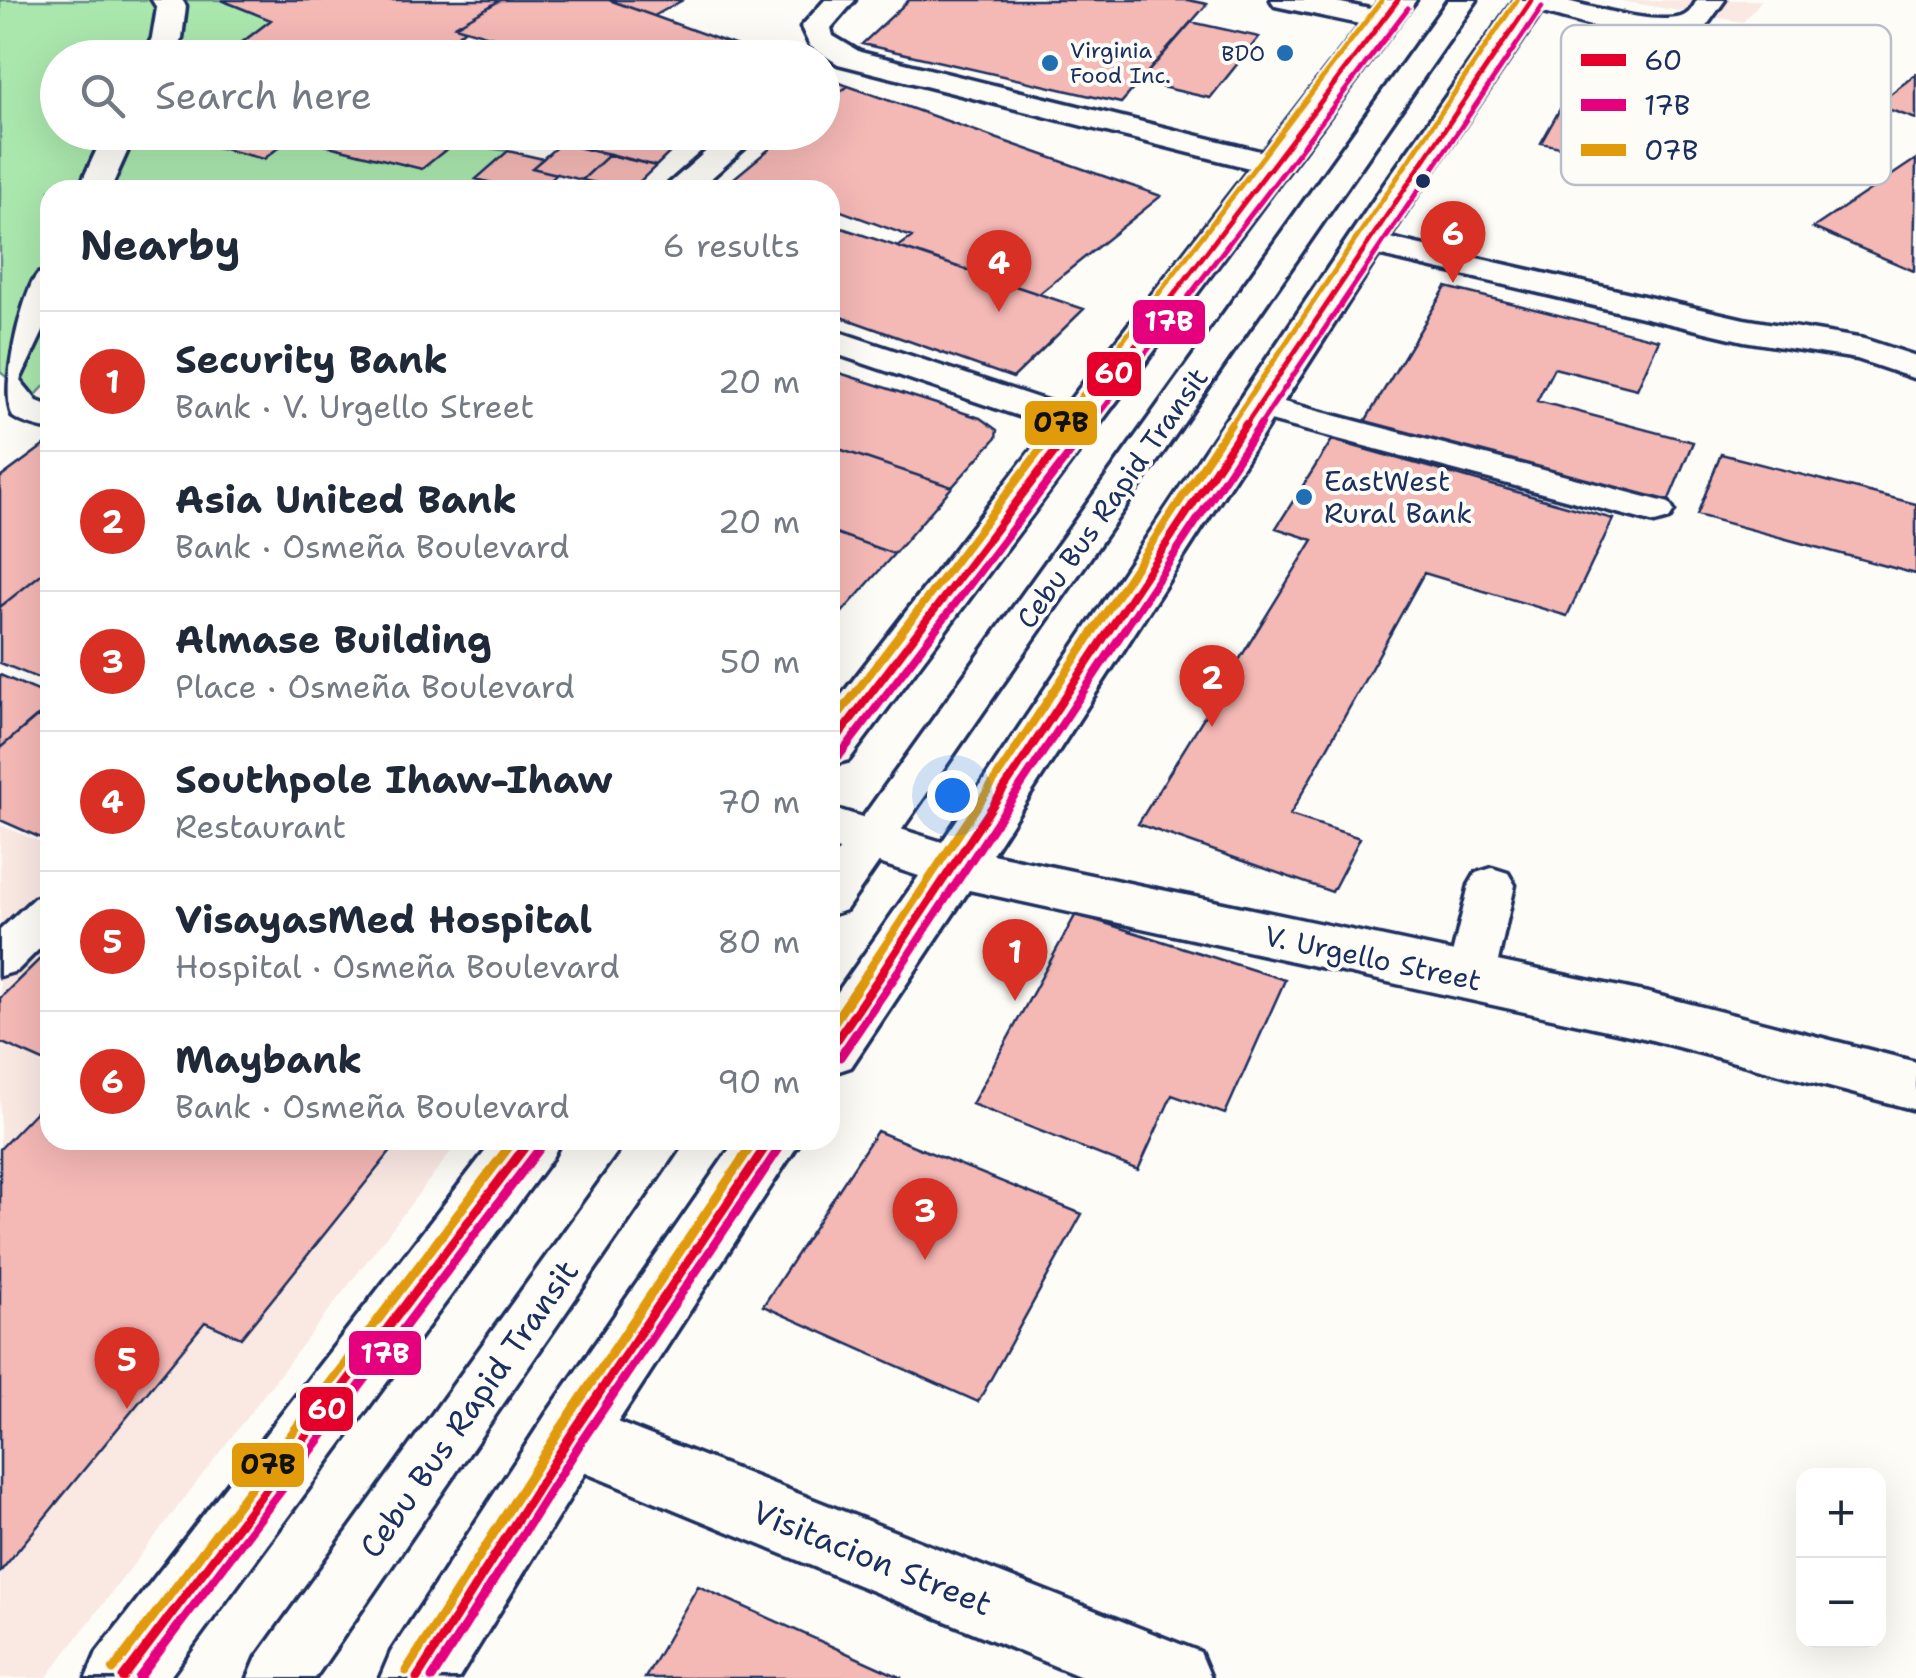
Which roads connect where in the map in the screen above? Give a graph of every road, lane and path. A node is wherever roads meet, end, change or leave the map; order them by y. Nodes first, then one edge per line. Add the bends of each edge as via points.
1 (166, 0) edge
2 (841, 0) edge
3 (1285, 0) edge
4 (1463, 0) edge
5 (1711, 0) edge
6 (1532, 1) edge
7 (1390, 10) edge
8 (1660, 25) edge
9 (1684, 25) edge
10 (166, 40) edge
11 (820, 40) edge
12 (840, 52) edge
13 (113, 150) edge
14 (726, 150) edge
15 (1272, 164) junction
16 (99, 180) edge
17 (690, 180) edge
18 (1368, 243) junction
19 (40, 302) edge
20 (840, 343) edge
21 (1916, 368) edge
22 (1260, 407) junction
23 (40, 415) edge
24 (1076, 423) junction
25 (1655, 511) dead end
26 (840, 726) edge
27 (850, 834) edge
28 (840, 866) edge
29 (956, 867) junction
30 (1492, 885) dead end
31 (40, 920) edge
32 (0, 958) edge
33 (1470, 979) junction
34 (840, 1035) edge
35 (1916, 1086) edge
36 (522, 1150) edge
37 (652, 1150) edge
38 (763, 1150) edge
39 (571, 1435) junction
40 (123, 1678) edge
41 (280, 1678) edge
42 (417, 1678) edge
43 (1174, 1678) edge

1 - 10 lane via 172,6
2 - 11 lane via 816,27
3 - 7 lane
4 - 27 lane, Cebu Bus Rapid Transit
5 - 9 lane via 1693,24
6 - 8 lane
6 - 18 main road
7 - 15 main road
12 - 15 lane
13 - 16 lane
14 - 17 lane
15 - 24 main road
18 - 21 lane via 1744,330 1864,350
18 - 22 main road
19 - 23 lane via 2,381 24,409
20 - 24 lane
22 - 25 lane
22 - 29 main road
24 - 26 main road
27 - 28 lane, Cebu Bus Rapid Transit
27 - 29 main road, V. Urgello Street
29 - 33 main road, V. Urgello Street
29 - 34 main road
30 - 33 lane
31 - 32 lane
33 - 35 main road, V. Urgello Street via 1648,1016
36 - 40 main road
37 - 41 lane, Cebu Bus Rapid Transit
38 - 39 main road
39 - 42 main road
39 - 43 main road, Visitacion Street

